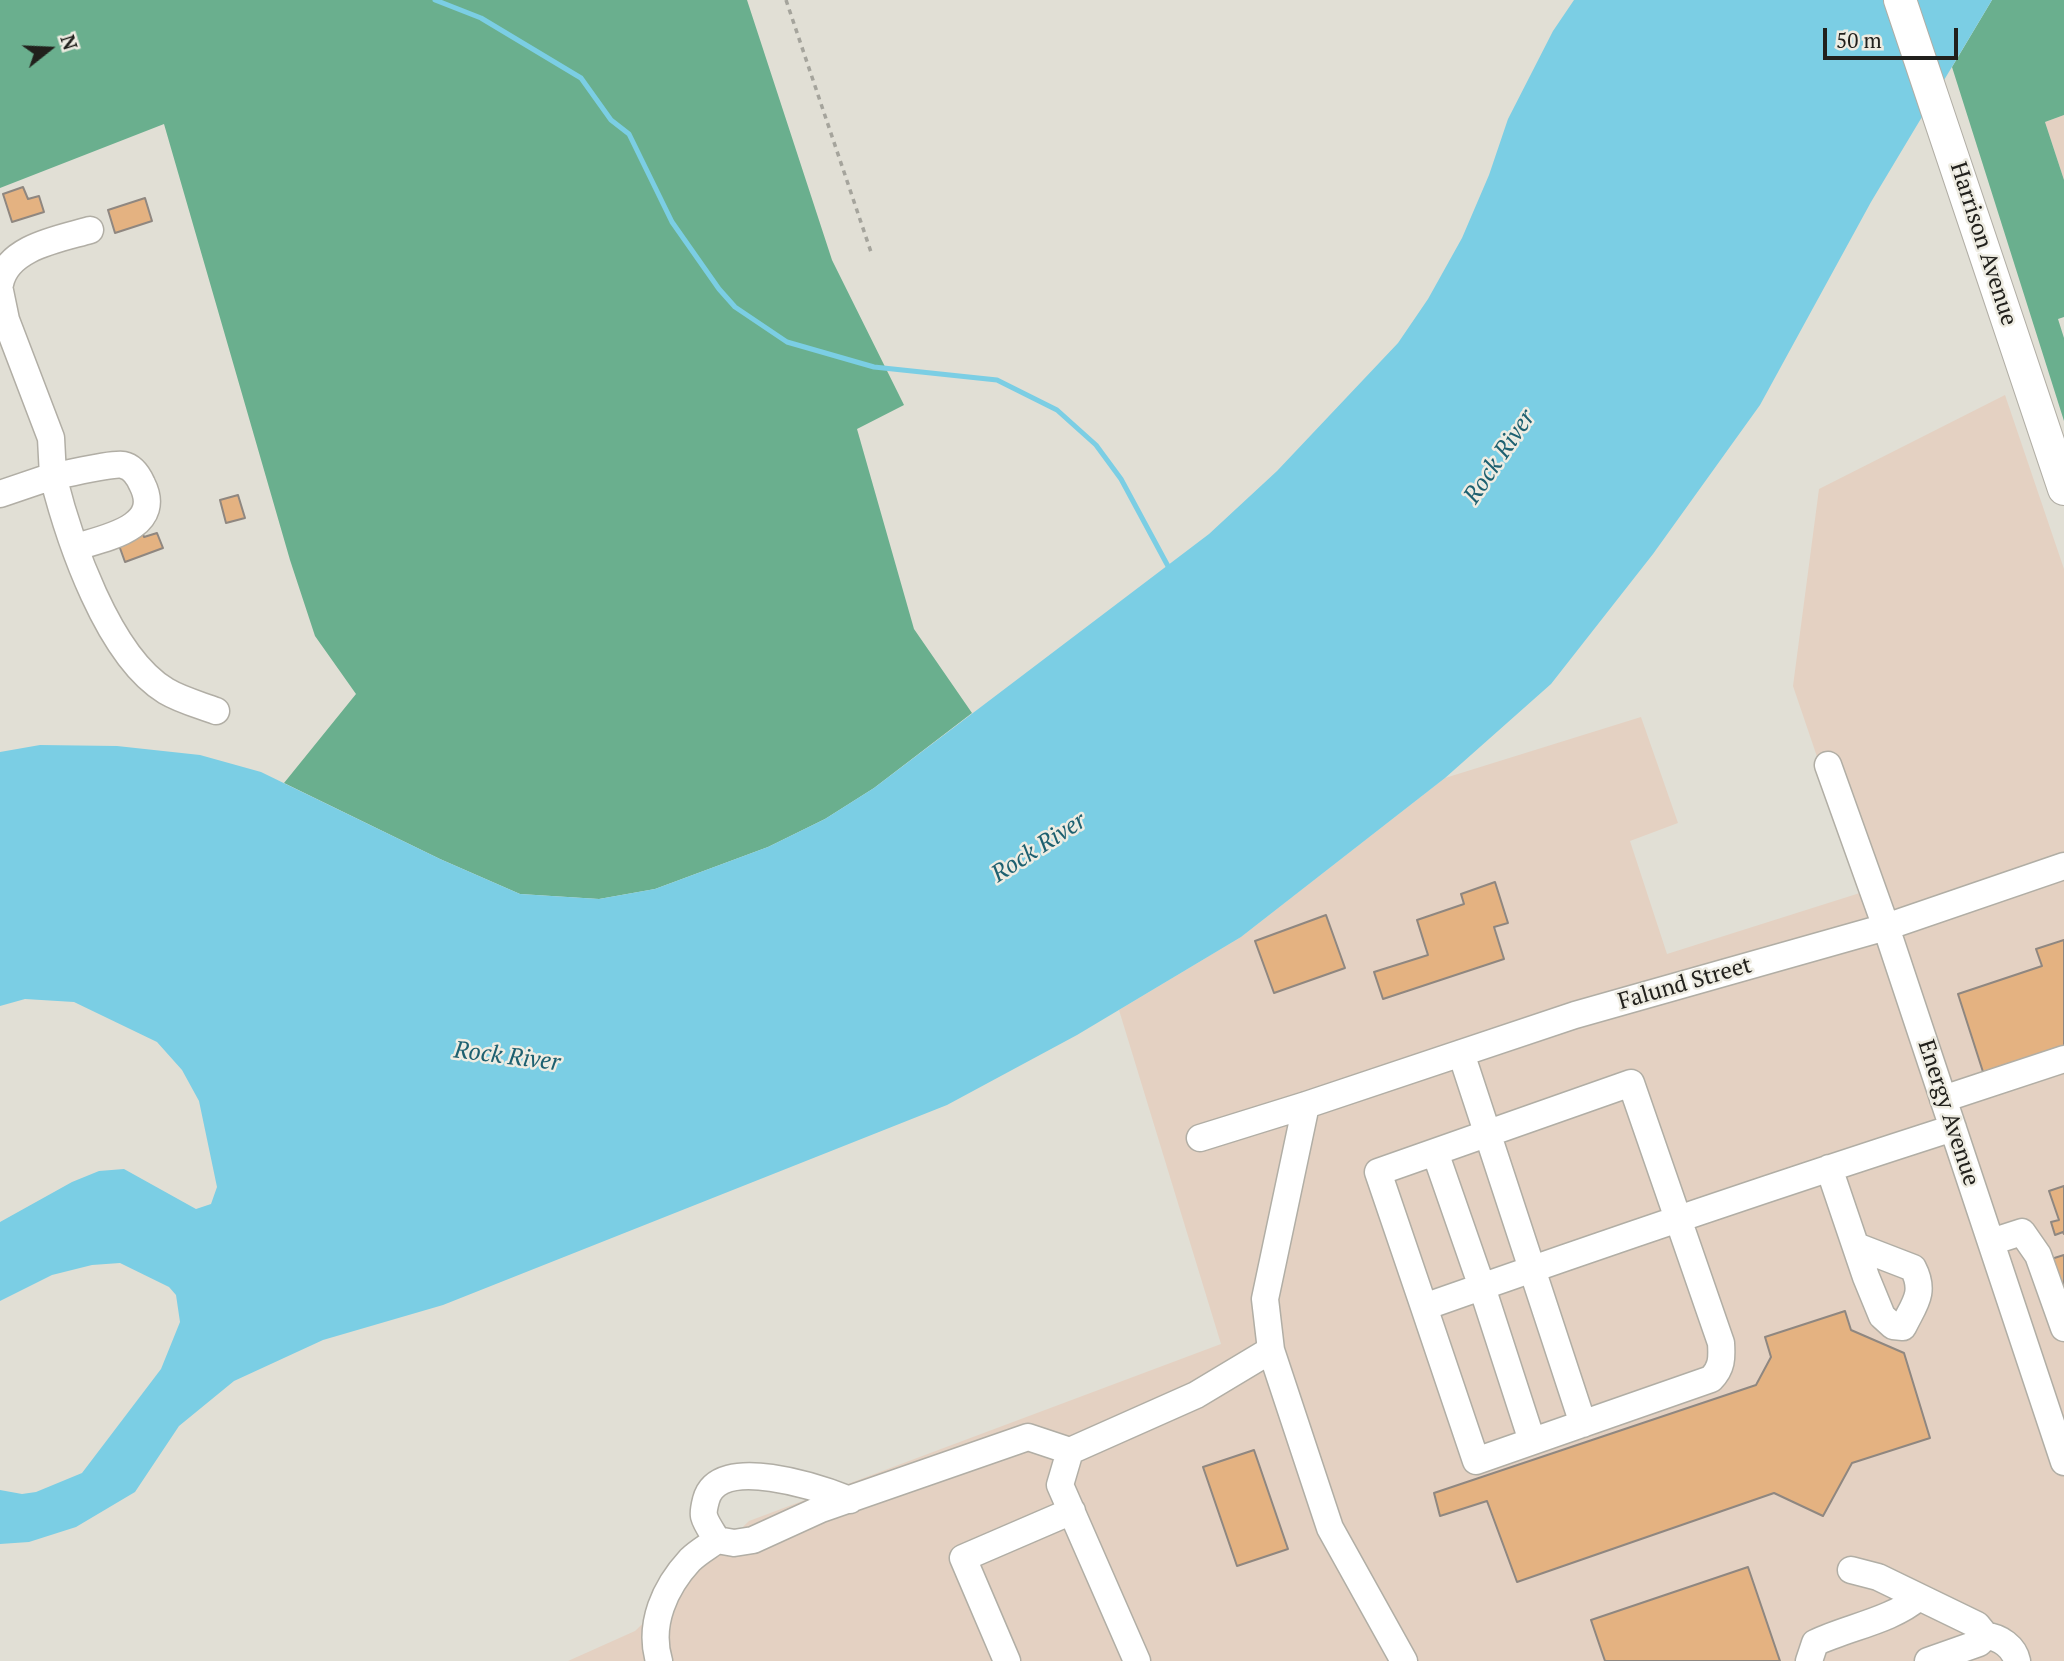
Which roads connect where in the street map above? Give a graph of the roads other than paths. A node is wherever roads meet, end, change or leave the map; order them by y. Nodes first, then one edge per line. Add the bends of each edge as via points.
1 (1900, 0) edge
2 (90, 230) dead end
3 (0, 284) edge
4 (0, 291) edge
5 (53, 476) junction
6 (2064, 489) edge
7 (0, 494) edge
8 (76, 547) junction
9 (216, 711) dead end
10 (1828, 765) dead end
11 (2064, 866) edge
12 (1886, 927) junction
13 (1461, 1053) junction
14 (2064, 1059) edge
15 (1943, 1099) junction
16 (1306, 1105) junction
17 (1953, 1128) junction
18 (1488, 1134) junction
19 (1200, 1138) dead end
20 (1435, 1152) junction
21 (1829, 1168) junction
22 (1677, 1219) junction
23 (1991, 1242) junction
24 (1856, 1246) dead end
25 (1532, 1269) junction
26 (1482, 1287) junction
27 (1424, 1307) junction
28 (2064, 1328) edge
29 (1271, 1350) junction
30 (1583, 1424) junction
31 (1532, 1441) junction
32 (1070, 1451) junction
33 (2064, 1462) edge
34 (849, 1500) junction
35 (1072, 1511) junction
36 (717, 1540) junction
37 (1851, 1570) dead end
38 (1919, 1597) junction
39 (1986, 1636) junction
40 (659, 1661) edge
41 (1007, 1661) edge
42 (1137, 1661) edge
43 (1404, 1661) edge
44 (1809, 1661) edge
45 (1928, 1661) edge
46 (2017, 1661) edge

1 - 6 main road, Harrison Avenue
2 - 3 street via 40,245 14,260 3,270
4 - 5 street via 6,320 51,438
5 - 7 street
5 - 8 street
5 - 8 street via 123,465 135,471 144,488 144,515 133,526
8 - 9 street via 111,628 138,667 167,691
10 - 12 street, Energy Avenue
11 - 12 street, Falund Street
12 - 13 street, Falund Street via 1574,1015
12 - 15 street, Energy Avenue
13 - 16 street, Falund Street
13 - 18 street
14 - 15 street
15 - 17 street, Energy Avenue
16 - 19 street, Falund Street
16 - 29 street via 1265,1298
17 - 21 street
17 - 23 street, Energy Avenue
18 - 20 street
18 - 22 street via 1631,1083
18 - 25 street
20 - 26 street
20 - 27 street via 1378,1172
21 - 22 street
21 - 24 street
22 - 25 street
22 - 30 street via 1721,1343 1719,1371 1711,1379
23 - 28 street via 2022,1232 2038,1255
23 - 33 street, Energy Avenue
25 - 26 street
25 - 30 street
26 - 27 street
26 - 31 street
27 - 31 street via 1476,1461
29 - 32 street via 1196,1395
29 - 43 street via 1330,1528
30 - 31 street
32 - 34 street via 1028,1437
32 - 35 street via 1060,1485
34 - 36 street via 753,1540
34 - 36 street via 825,1490 755,1476 721,1481 709,1492 704,1517
35 - 41 street via 963,1558
35 - 42 street
36 - 40 street via 691,1558 659,1610 655,1632
37 - 38 street
38 - 39 street via 1977,1625
38 - 44 street via 1907,1607 1815,1643
39 - 45 street via 1979,1643
39 - 46 street via 1997,1637 2016,1654

